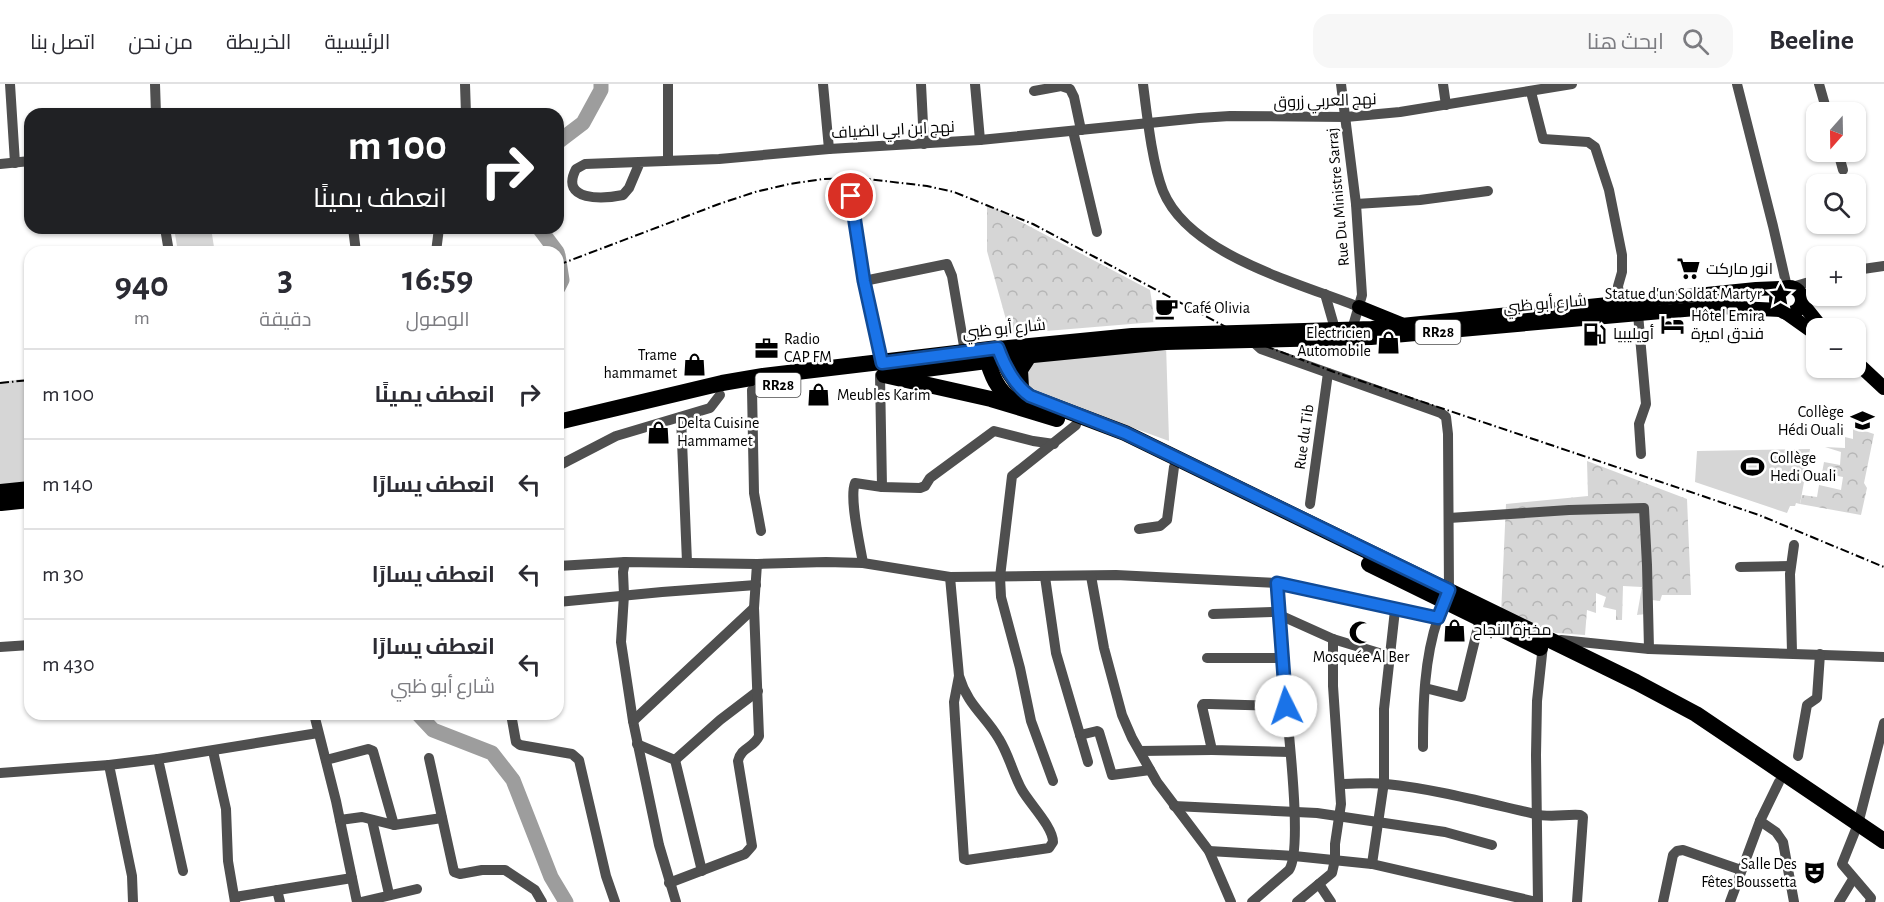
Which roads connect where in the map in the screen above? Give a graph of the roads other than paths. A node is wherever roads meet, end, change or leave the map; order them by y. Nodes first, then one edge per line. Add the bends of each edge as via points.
1 (10, 84) edge
2 (465, 84) edge
3 (668, 84) edge
4 (823, 84) edge
5 (921, 84) edge
6 (975, 84) edge
7 (1143, 84) edge
8 (1341, 84) edge
9 (1443, 84) edge
10 (1572, 84) edge
11 (1737, 84) edge
12 (1819, 84) edge
13 (155, 85) edge
14 (1548, 86) edge
15 (1034, 91) dead end
16 (1531, 92) junction
17 (1824, 102) edge
18 (1446, 105) junction
19 (156, 108) edge
20 (466, 108) edge
21 (1346, 117) junction
22 (1148, 124) junction
23 (1077, 131) junction
24 (980, 140) junction
25 (924, 144) junction
26 (829, 149) junction
27 (668, 160) junction
28 (24, 162) edge
29 (640, 162) junction
30 (1841, 162) edge
31 (15, 163) junction
32 (0, 164) edge
33 (1843, 170) dead end
34 (1488, 191) dead end
35 (851, 196) dead end
36 (1356, 204) junction
37 (1097, 232) dead end
38 (1884, 266) edge
39 (1866, 269) edge
40 (864, 281) junction
41 (1806, 282) edge
42 (1787, 287) junction
43 (1325, 294) junction
44 (1806, 299) edge
45 (1802, 302) junction
46 (1620, 304) junction
47 (1359, 307) junction
48 (1783, 311) junction
49 (1582, 313) junction
50 (1638, 314) junction
51 (1814, 318) edge
52 (1406, 326) junction
53 (1806, 327) edge
54 (1344, 334) junction
55 (1248, 337) junction
56 (965, 352) junction
57 (993, 355) junction
58 (1029, 356) junction
59 (882, 371) junction
60 (1866, 371) edge
61 (1328, 373) junction
62 (1884, 388) edge
63 (1021, 389) junction
64 (752, 390) junction
65 (720, 395) junction
66 (1024, 408) junction
67 (681, 417) junction
68 (564, 421) edge
69 (1076, 425) junction
70 (564, 432) edge
71 (1054, 444) junction
72 (1641, 454) dead end
73 (564, 462) edge
74 (1174, 467) junction
75 (882, 487) junction
76 (24, 490) edge
77 (0, 492) edge
78 (24, 501) edge
79 (0, 503) edge
80 (1310, 504) dead end
81 (1449, 518) junction
82 (1139, 529) dead end
83 (761, 531) dead end
84 (1794, 545) dead end
85 (625, 562) junction
86 (687, 562) junction
87 (863, 563) junction
88 (757, 564) junction
89 (564, 566) edge
90 (1790, 566) junction
91 (1740, 567) dead end
92 (1092, 576) junction
93 (950, 577) junction
94 (1000, 577) junction
95 (1045, 577) junction
96 (1277, 583) junction
97 (756, 585) junction
98 (624, 595) junction
99 (1446, 596) junction
100 (564, 601) edge
101 (754, 608) junction
102 (1395, 610) junction
103 (1214, 614) dead end
104 (1279, 614) junction
105 (1438, 618) junction
106 (1480, 619) junction
107 (1333, 639) junction
108 (1544, 644) junction
109 (24, 645) edge
110 (0, 647) edge
111 (1649, 648) junction
112 (1792, 652) junction
113 (1820, 654) junction
114 (1389, 656) junction
115 (1884, 657) edge
116 (1206, 658) dead end
117 (1282, 658) junction
118 (959, 676) junction
119 (1425, 688) junction
120 (758, 691) junction
121 (1286, 706) junction
122 (315, 720) edge
123 (511, 720) edge
124 (633, 722) junction
125 (1884, 723) edge
126 (318, 733) junction
127 (1080, 735) junction
128 (637, 744) junction
129 (1423, 747) dead end
130 (1212, 750) junction
131 (213, 751) junction
132 (1140, 751) junction
133 (1290, 752) junction
134 (1798, 756) dead end
135 (429, 758) dead end
136 (158, 759) junction
137 (675, 759) junction
138 (326, 760) junction
139 (1088, 762) dead end
140 (109, 765) junction
141 (1150, 770) junction
142 (0, 772) edge
143 (1053, 781) dead end
144 (1779, 782) junction
145 (1340, 783) junction
146 (1384, 784) junction
147 (1174, 806) junction
148 (1295, 812) junction
149 (1536, 815) junction
150 (1340, 816) junction
151 (442, 818) junction
152 (340, 820) junction
153 (372, 820) junction
154 (1379, 821) junction
155 (1760, 821) junction
156 (394, 825) junction
157 (1856, 829) junction
158 (1884, 841) edge
159 (1492, 845) dead end
160 (1209, 851) junction
161 (1884, 853) edge
162 (1294, 856) junction
163 (1335, 860) junction
164 (1372, 864) junction
165 (1741, 870) junction
166 (183, 871) dead end
167 (702, 871) junction
168 (352, 878) junction
169 (1853, 879) junction
170 (669, 883) junction
171 (1319, 884) junction
172 (417, 889) dead end
173 (277, 890) junction
174 (389, 894) junction
175 (235, 900) edge
176 (1872, 901) edge
177 (133, 902) edge
178 (280, 902) edge
179 (359, 902) edge
180 (542, 902) edge
181 (615, 902) edge
182 (676, 902) edge
183 (1231, 902) edge
184 (1252, 902) edge
185 (1297, 902) edge
186 (1331, 902) edge
187 (1537, 902) edge
188 (1577, 902) edge
189 (1663, 902) edge
190 (1730, 902) edge
191 (1794, 902) edge
192 (1839, 902) edge

1 - 31 street
2 - 20 street
3 - 27 street
4 - 26 street
5 - 25 street
6 - 24 street
7 - 22 street
8 - 21 street, Rue Du Ministre Sarraj
9 - 18 street
10 - 14 street, نهج العربي زروق
11 - 42 street
12 - 17 street
13 - 19 street
14 - 16 street, نهج العربي زروق
15 - 23 street via 1070,88
16 - 18 street, نهج العربي زروق
16 - 46 street via 1543,139 1588,142 1595,147 1609,190 1622,255
18 - 21 street, نهج العربي زروق
21 - 22 street, نهج العربي زروق via 1230,116
21 - 36 street, Rue Du Ministre Sarraj
22 - 23 street, نهج ابن ابي الضياف
22 - 43 street via 1163,190 1180,219 1217,248
23 - 24 street, نهج ابن ابي الضياف
23 - 37 street
24 - 25 street, نهج ابن ابي الضياف
25 - 26 street, نهج ابن ابي الضياف
26 - 27 street, نهج ابن ابي الضياف
27 - 29 street, نهج ابن ابي الضياف
28 - 31 street
29 - 29 street, نهج ابن ابي الضياف via 579,165 573,187 584,196 623,195
30 - 33 street
31 - 32 street
34 - 36 street
35 - 40 street
36 - 47 street, Rue Du Ministre Sarraj via 1362,296
38 - 39 street
40 - 56 street via 946,264 952,276
40 - 59 street
41 - 42 street
42 - 45 main road via 1800,292
42 - 46 main road, شارع أبو ظبي / RR28
42 - 48 main road via 1779,292 1776,301
43 - 47 street
43 - 54 street
44 - 45 street
45 - 48 main road via 1795,311
45 - 51 main road
46 - 49 main road, شارع أبو ظبي / RR28
47 - 52 main road
47 - 54 street, Rue Du Ministre Sarraj
48 - 50 main road, شارع أبو ظبي / RR28 via 1718,307
48 - 53 main road
49 - 50 main road, شارع أبو ظبي / RR28
49 - 52 main road, شارع أبو ظبي / RR28
49 - 54 main road, شارع أبو ظبي / RR28
50 - 72 street via 1646,404 1639,424
52 - 54 main road, شارع أبو ظبي / RR28
54 - 55 main road, شارع أبو ظبي / RR28
55 - 57 main road, شارع أبو ظبي / RR28 via 1122,336
55 - 58 main road, شارع أبو ظبي / RR28
55 - 61 street via 1261,350
56 - 57 highway, شارع أبو ظبي / RR28
56 - 59 highway, شارع أبو ظبي / RR28
57 - 58 main road, شارع أبو ظبي / RR28
57 - 59 highway, شارع أبو ظبي / RR28
57 - 63 highway
57 - 66 highway via 998,387
58 - 63 highway via 1020,370
59 - 64 highway, شارع أبو ظبي / RR28
59 - 66 highway
59 - 68 highway, شارع أبو ظبي / RR28 via 763,376
59 - 75 street
60 - 62 main road
61 - 80 street, Rue du Tib
61 - 81 street via 1444,414 1448,434
63 - 99 highway via 1041,402 1125,433
64 - 65 highway, شارع أبو ظبي / RR28
64 - 83 street via 754,493
65 - 67 street via 710,408
65 - 70 highway, شارع أبو ظبي / RR28
66 - 69 highway
67 - 73 street via 616,436
67 - 86 street
69 - 71 street
69 - 74 highway
71 - 75 street via 994,431 930,478 925,486
71 - 94 street via 1012,476
74 - 82 street via 1167,520 1160,526
74 - 99 highway
75 - 87 street via 855,483 853,486
76 - 77 highway
78 - 79 highway
81 - 99 street
81 - 111 street via 1644,508
84 - 90 street
85 - 86 street
85 - 89 street
85 - 98 street
86 - 88 street
87 - 88 street
87 - 93 street
88 - 97 street
90 - 91 street
90 - 112 street
92 - 95 street
92 - 96 street
92 - 132 street via 1111,676 1122,715
93 - 94 street
93 - 118 street
94 - 95 street
94 - 143 street via 1001,597 1025,699
95 - 127 street via 1056,653
96 - 102 street
96 - 104 street
97 - 98 street
97 - 101 street
98 - 100 street
98 - 124 street via 621,642
99 - 105 street
99 - 106 highway
99 - 108 highway
101 - 120 street
101 - 124 street
102 - 105 street
102 - 114 street
103 - 104 street
104 - 107 street
104 - 117 street
105 - 119 street
106 - 108 highway
106 - 119 street via 1461,696
107 - 114 street
107 - 145 street
108 - 111 street
108 - 144 highway via 1688,722
108 - 149 street via 1536,744
108 - 157 highway via 1636,682 1696,714
109 - 110 street
111 - 112 street
112 - 113 street
113 - 115 street
113 - 134 street via 1817,698 1807,705
114 - 146 street
116 - 117 street
117 - 121 street
118 - 118 street via 969,700 999,738 1022,790 1050,832 1053,842 1049,848 964,859 954,702
119 - 129 street
120 - 137 street
120 - 167 street via 759,736 742,750 738,761 752,846 745,854
121 - 130 street via 1203,704
121 - 133 street
122 - 126 street
123 - 181 street via 520,745 572,754 579,760
124 - 128 street
125 - 157 street
126 - 131 street
126 - 138 street
127 - 139 street
127 - 141 street via 1099,732 1113,775
128 - 137 street
128 - 170 street
130 - 132 street
130 - 133 street
131 - 136 street
131 - 175 street via 226,809 228,861
132 - 141 street
133 - 148 street
135 - 151 street
136 - 140 street
136 - 166 street
137 - 167 street
138 - 152 street
138 - 156 street via 373,751
140 - 142 street
140 - 177 street via 132,876
141 - 147 street
144 - 155 street
144 - 157 highway
145 - 146 street
145 - 150 street
146 - 149 street via 1421,788
146 - 154 street
147 - 148 street
147 - 160 street
148 - 150 street
148 - 162 street
149 - 187 street
149 - 188 street via 1583,817
150 - 154 street
150 - 163 street
151 - 156 street
151 - 180 street via 456,873 505,870 535,890
152 - 153 street
152 - 168 street
153 - 156 street
153 - 174 street
154 - 159 street
154 - 164 street
155 - 165 street
155 - 191 street via 1783,842
157 - 158 highway
157 - 161 highway
157 - 169 street via 1842,864
160 - 162 street
160 - 183 street
162 - 163 street
162 - 184 street via 1289,870
163 - 164 street
163 - 171 street via 1332,873
164 - 187 street
165 - 189 street via 1677,851
165 - 190 street
167 - 170 street
168 - 173 street
168 - 179 street
169 - 176 street
169 - 192 street
170 - 182 street
171 - 185 street
171 - 186 street
172 - 174 street
173 - 175 street
173 - 178 street
174 - 179 street

